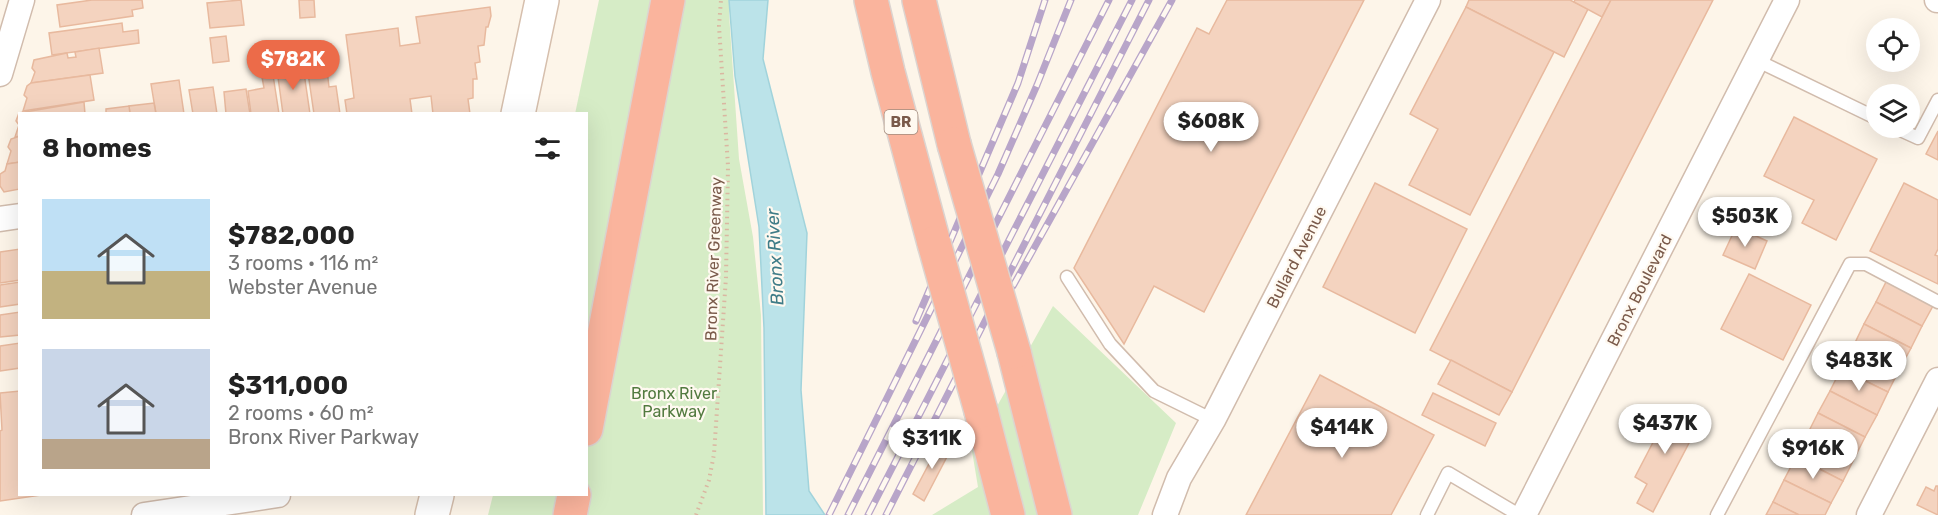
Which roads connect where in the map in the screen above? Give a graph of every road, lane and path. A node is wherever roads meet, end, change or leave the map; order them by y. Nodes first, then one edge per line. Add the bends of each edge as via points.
1 (22, 0) edge
2 (542, 0) edge
3 (668, 0) edge
4 (721, 0) edge
5 (872, 0) edge
6 (919, 0) edge
7 (1428, 0) edge
8 (1787, 0) edge
9 (1756, 60) junction
10 (0, 74) edge
11 (1938, 100) edge
12 (518, 112) edge
13 (1866, 113) edge
14 (1920, 134) edge
15 (18, 216) edge
16 (0, 219) edge
17 (1067, 277) dead end
18 (1938, 302) edge
19 (1938, 380) edge
20 (588, 419) edge
21 (1213, 420) junction
22 (272, 496) edge
23 (437, 496) edge
24 (574, 496) edge
25 (170, 513) edge
26 (144, 515) edge
27 (432, 515) edge
28 (570, 515) edge
29 (696, 515) edge
30 (1008, 515) edge
31 (1055, 515) edge
32 (1165, 515) edge
33 (1427, 515) edge
34 (1521, 515) edge
35 (1717, 515) edge
36 (1869, 515) edge

1 - 10 street
2 - 12 main road
3 - 20 highway
4 - 29 path, Bronx River Greenway via 719,26 728,166 726,277 714,454 710,480
5 - 30 highway, BR, bridge
6 - 31 highway, bridge
7 - 21 street, Bullard Avenue
8 - 9 street, Bronx Boulevard
9 - 13 lane
9 - 34 street, Bronx Boulevard
11 - 14 lane
15 - 16 street
17 - 21 lane via 1110,344 1154,391
18 - 35 lane via 1866,264 1850,264
19 - 36 street
21 - 32 street, Bullard Avenue via 1179,478
22 - 25 street
23 - 27 main road
24 - 28 highway
25 - 26 street
33 - 34 lane via 1448,473

